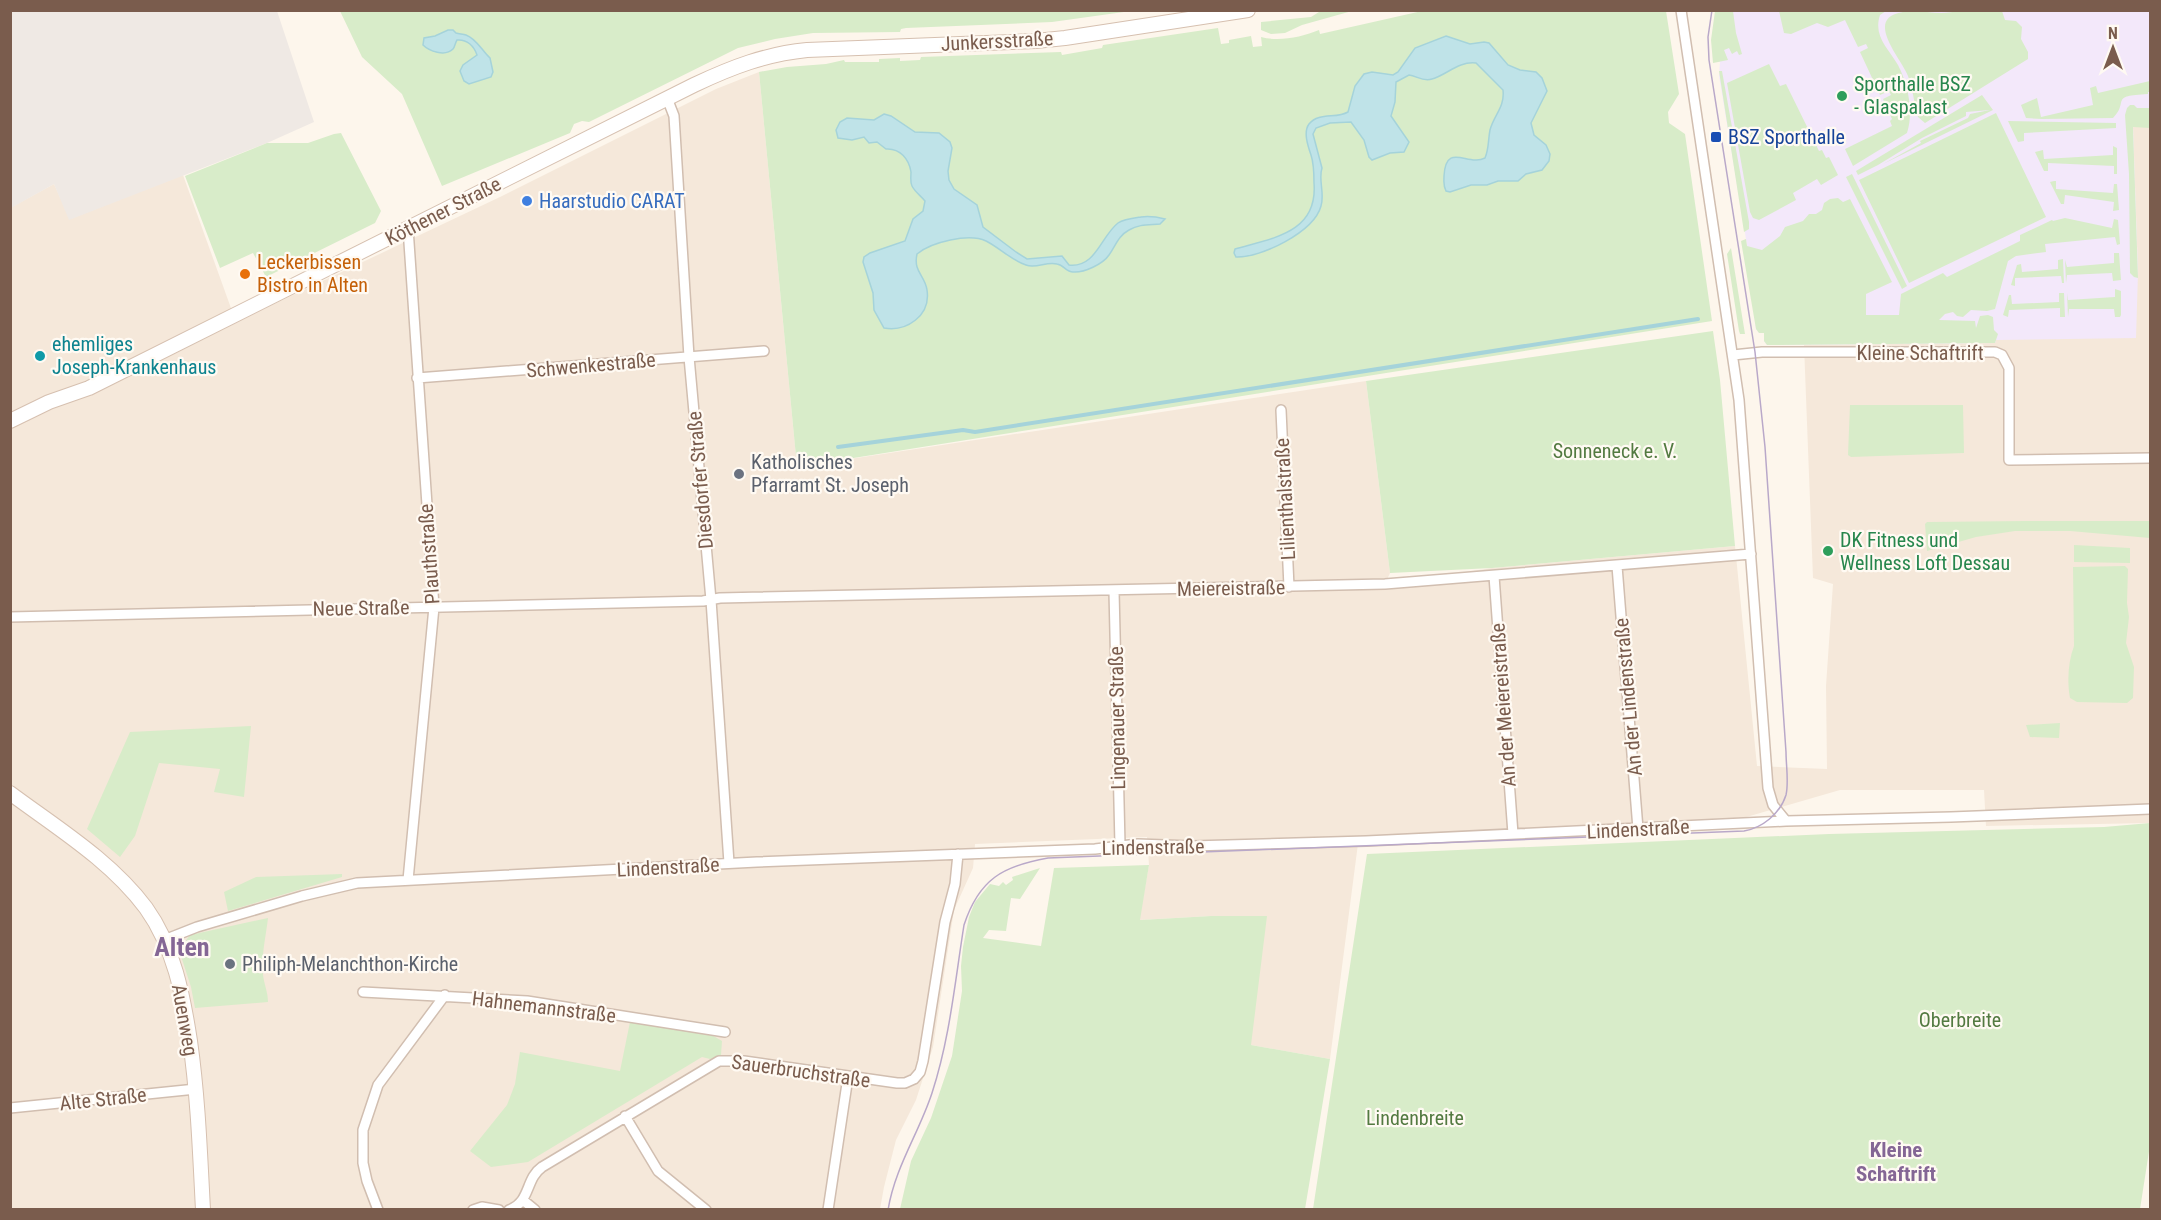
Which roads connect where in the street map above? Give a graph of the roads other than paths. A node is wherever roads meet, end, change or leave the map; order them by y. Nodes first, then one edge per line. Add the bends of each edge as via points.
1 (1248, 10) edge
2 (1681, 10) edge
3 (746, 62) joint
4 (667, 98) junction
5 (408, 228) junction
6 (764, 351) dead end
7 (1733, 355) junction
8 (689, 357) junction
9 (417, 378) junction
10 (1281, 410) dead end
11 (10, 420) edge
12 (2151, 458) edge
13 (1751, 554) junction
14 (1617, 566) junction
15 (1494, 576) junction
16 (1289, 587) junction
17 (1114, 591) junction
18 (711, 600) junction
19 (434, 607) junction
20 (10, 617) edge
21 (10, 793) edge
22 (2151, 809) edge
23 (1786, 821) junction
24 (1638, 829) junction
25 (1513, 834) junction
26 (1120, 845) junction
27 (958, 854) junction
28 (729, 863) junction
29 (408, 880) junction
30 (164, 940) junction
31 (363, 992) dead end
32 (444, 995) junction
33 (725, 1032) dead end
34 (848, 1077) junction
35 (196, 1089) junction
36 (10, 1108) edge
37 (625, 1116) junction
38 (524, 1201) junction
39 (203, 1209) edge
40 (378, 1209) edge
41 (473, 1209) edge
42 (499, 1209) edge
43 (509, 1209) edge
44 (534, 1209) edge
45 (706, 1209) edge
46 (828, 1209) edge

1 - 3 main road, Junkersstraße via 1055,39 807,50
2 - 7 street
3 - 4 main road, Köthener Straße
4 - 5 main road, Köthener Straße
4 - 8 street, Diesdorfer Straße via 674,116
5 - 9 street, Plauthstraße
5 - 11 main road, Köthener Straße via 89,388
6 - 8 street, Schwenkestraße
7 - 12 street, Kleine Schaftrift via 1995,352 2002,355 2009,368 2009,460
7 - 13 street
8 - 9 street, Schwenkestraße
8 - 18 street, Diesdorfer Straße
9 - 19 street, Plauthstraße
10 - 16 street, Lilienthalstraße
13 - 14 street, Meiereistraße
13 - 23 street via 1768,788 1773,805
14 - 15 street, Meiereistraße
14 - 24 street, An der Lindenstraße
15 - 16 street, Meiereistraße
15 - 25 street, An der Meiereistraße
16 - 17 street, Meiereistraße
17 - 18 street, Meiereistraße
17 - 26 street, Lingenauer Straße
18 - 19 street, Neue Straße
18 - 28 street, Diesdorfer Straße
19 - 20 street, Neue Straße
19 - 29 street, Plauthstraße
21 - 30 main road, Auenweg via 116,875 146,908
22 - 23 street, Lindenstraße
23 - 24 street, Lindenstraße
24 - 25 street, Lindenstraße
25 - 26 street, Lindenstraße via 1192,846
26 - 27 street, Lindenstraße
27 - 28 street, Lindenstraße
27 - 34 street, Sauerbruchstraße via 920,1072 905,1083
28 - 29 street, Lindenstraße
29 - 30 street, Lindenstraße via 334,887
30 - 35 main road, Auenweg via 181,987
31 - 32 street, Hahnemannstraße
32 - 33 street, Hahnemannstraße via 527,1001
32 - 40 street via 378,1085 363,1131 363,1163
34 - 37 street, Sauerbruchstraße via 744,1061 719,1061
34 - 46 street
35 - 36 street, Alte Straße
35 - 39 main road, Auenweg
37 - 38 street, Sauerbruchstraße via 536,1171
37 - 45 street via 658,1171
38 - 43 street
38 - 44 street
41 - 42 street

